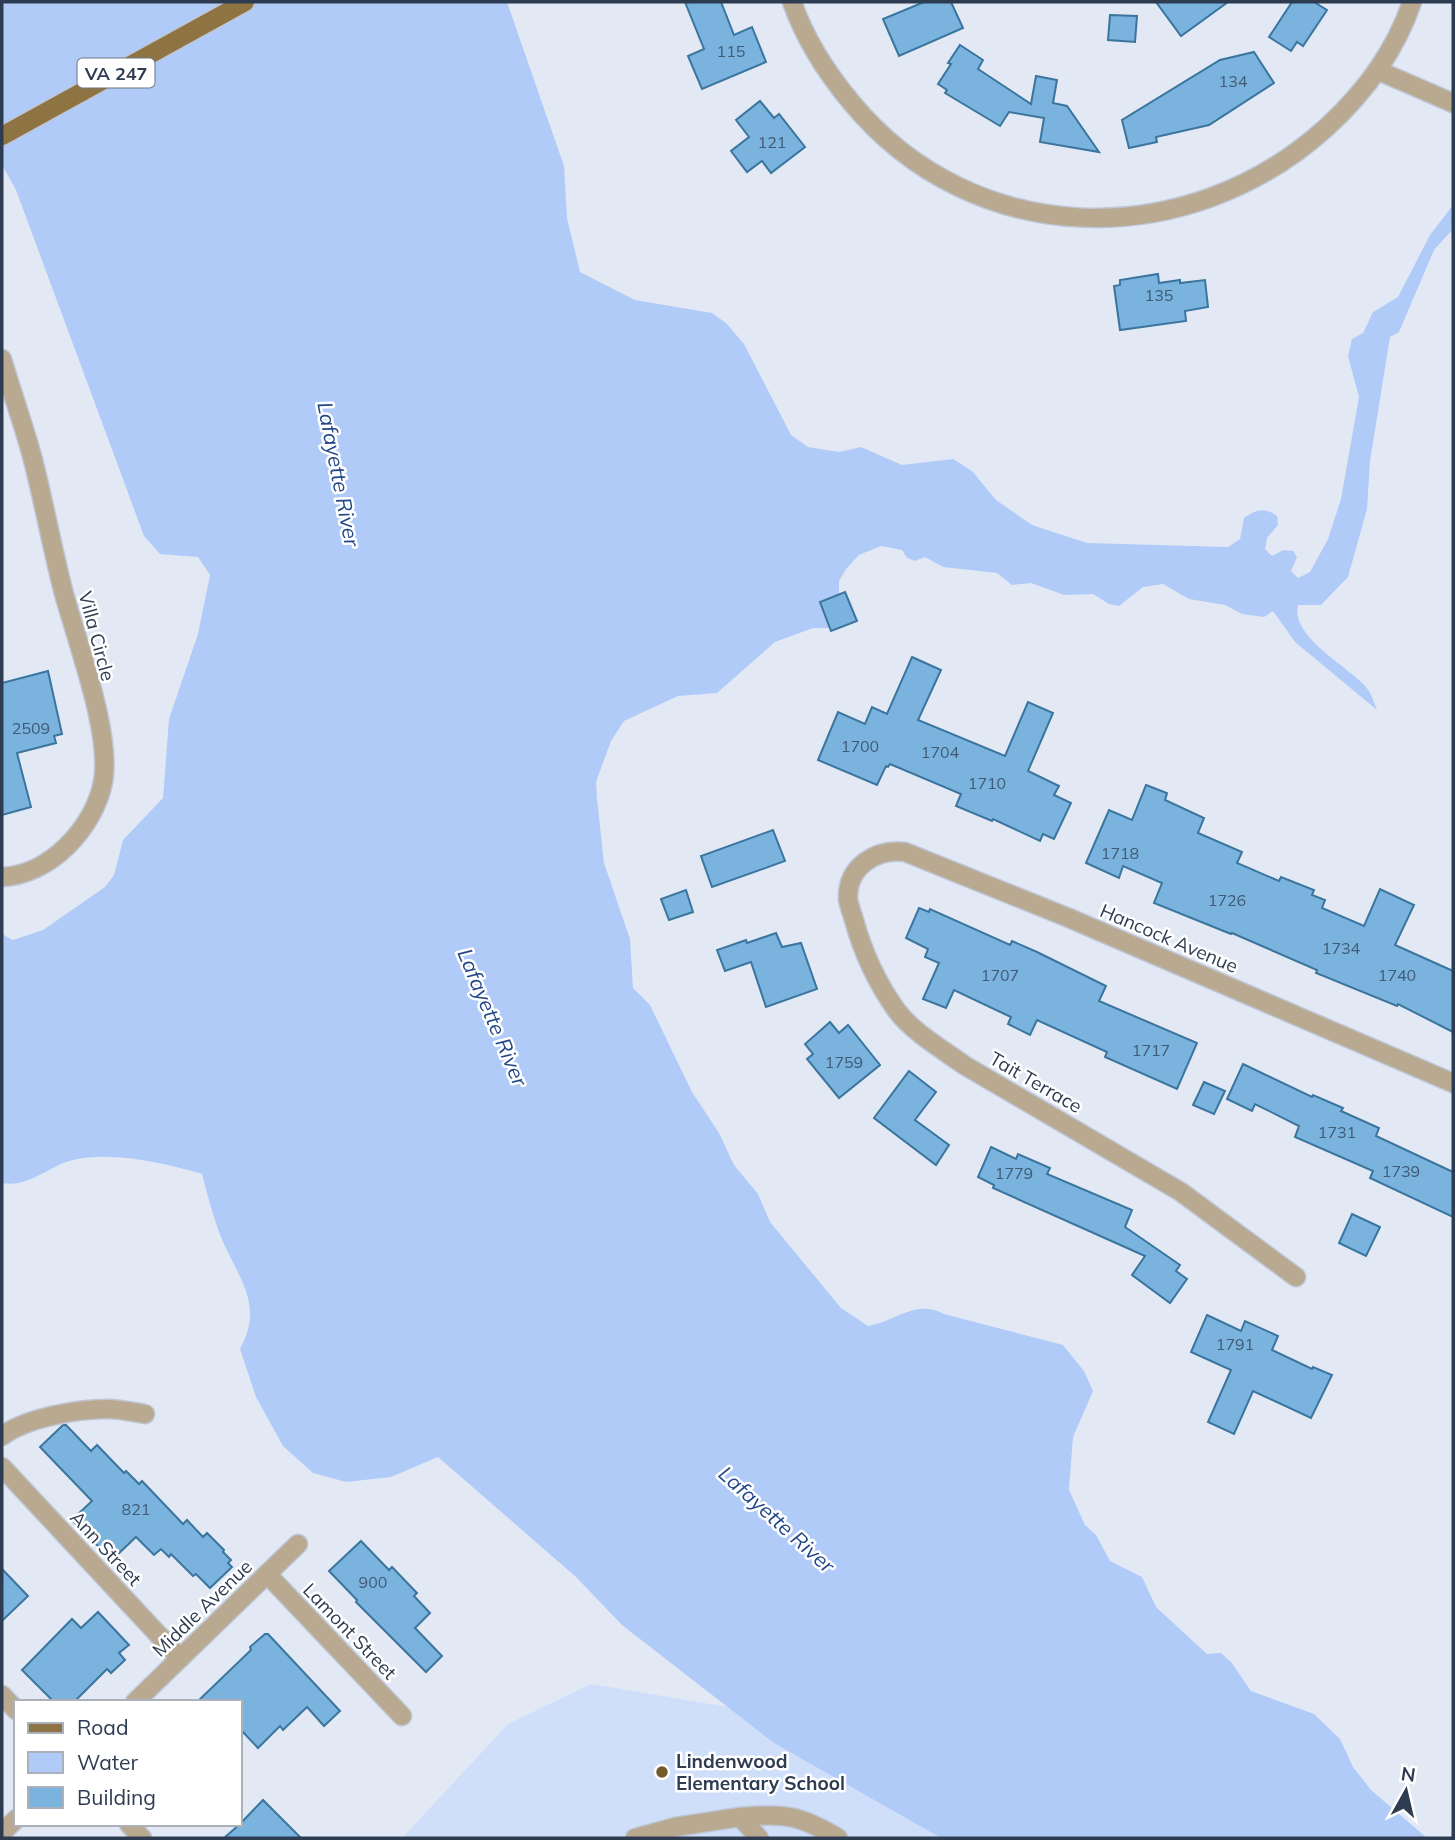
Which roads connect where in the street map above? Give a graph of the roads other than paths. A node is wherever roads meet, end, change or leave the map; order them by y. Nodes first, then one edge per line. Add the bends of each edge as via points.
1 (1412, 2) edge
2 (796, 3) edge
3 (237, 6) edge
4 (1378, 71) junction
5 (1453, 103) edge
6 (2, 136) edge
7 (2, 359) edge
8 (866, 860) joint
9 (2, 877) edge
10 (1453, 1083) edge
11 (1296, 1277) dead end
12 (145, 1414) dead end
13 (2, 1436) edge
14 (2, 1467) edge
15 (298, 1545) dead end
16 (267, 1574) junction
17 (180, 1658) junction
18 (2, 1695) edge
19 (137, 1700) edge
20 (14, 1708) edge
21 (402, 1716) dead end
22 (740, 1817) junction
23 (635, 1838) edge
24 (759, 1838) edge
25 (838, 1838) edge

1 - 4 street
2 - 4 street via 835,83 891,144 928,171 970,192 1058,216 1160,214 1242,185 1309,144
3 - 6 main road, VA 247
4 - 5 street
7 - 9 street, Villa Circle via 33,461 97,714 104,761 97,802 79,832 55,857 34,870
8 - 10 street, Hancock Avenue via 891,850 905,852
8 - 11 street, Tait Terrace via 851,883 848,900 877,981 899,1014 964,1065 1181,1192
12 - 13 street via 109,1409 79,1412 30,1423
14 - 17 street, Ann Street
15 - 16 street, Middle Avenue
16 - 17 street, Middle Avenue
16 - 21 street, Lamont Street
17 - 19 street, Middle Avenue
18 - 20 street
22 - 23 street
22 - 24 street
22 - 25 street via 792,1816

